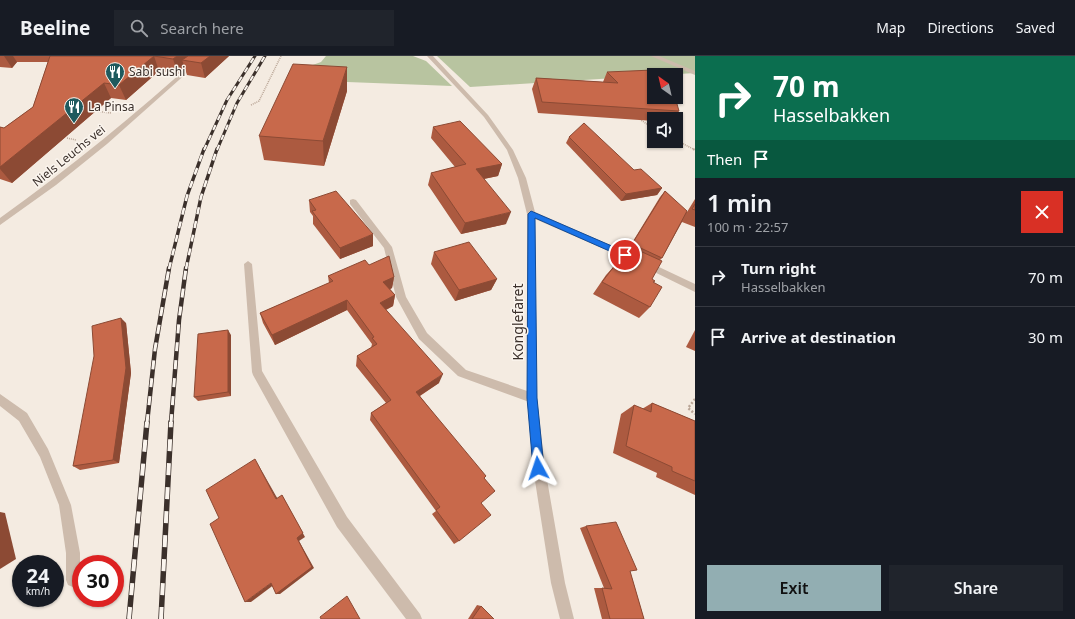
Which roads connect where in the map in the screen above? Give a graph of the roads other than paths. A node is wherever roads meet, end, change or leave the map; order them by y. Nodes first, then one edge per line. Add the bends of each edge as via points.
1 (203, 56) edge
2 (430, 56) edge
3 (654, 56) edge
4 (695, 73) edge
5 (353, 202) dead end
6 (531, 214) junction
7 (0, 222) edge
8 (248, 264) dead end
9 (695, 288) edge
10 (532, 398) junction
11 (0, 399) edge
12 (73, 555) edge
13 (415, 619) edge
14 (567, 619) edge

1 - 7 street, Niels Leuchs vei via 122,127
2 - 6 street, Konglefaret via 486,116 510,150 522,178
3 - 4 street
5 - 10 street via 388,247 401,298 423,336 462,373
6 - 9 street
6 - 10 street, Konglefaret
8 - 13 street via 257,372 342,522
10 - 14 street, Konglefaret via 538,468 558,583
11 - 12 street via 23,417 44,453 64,505

